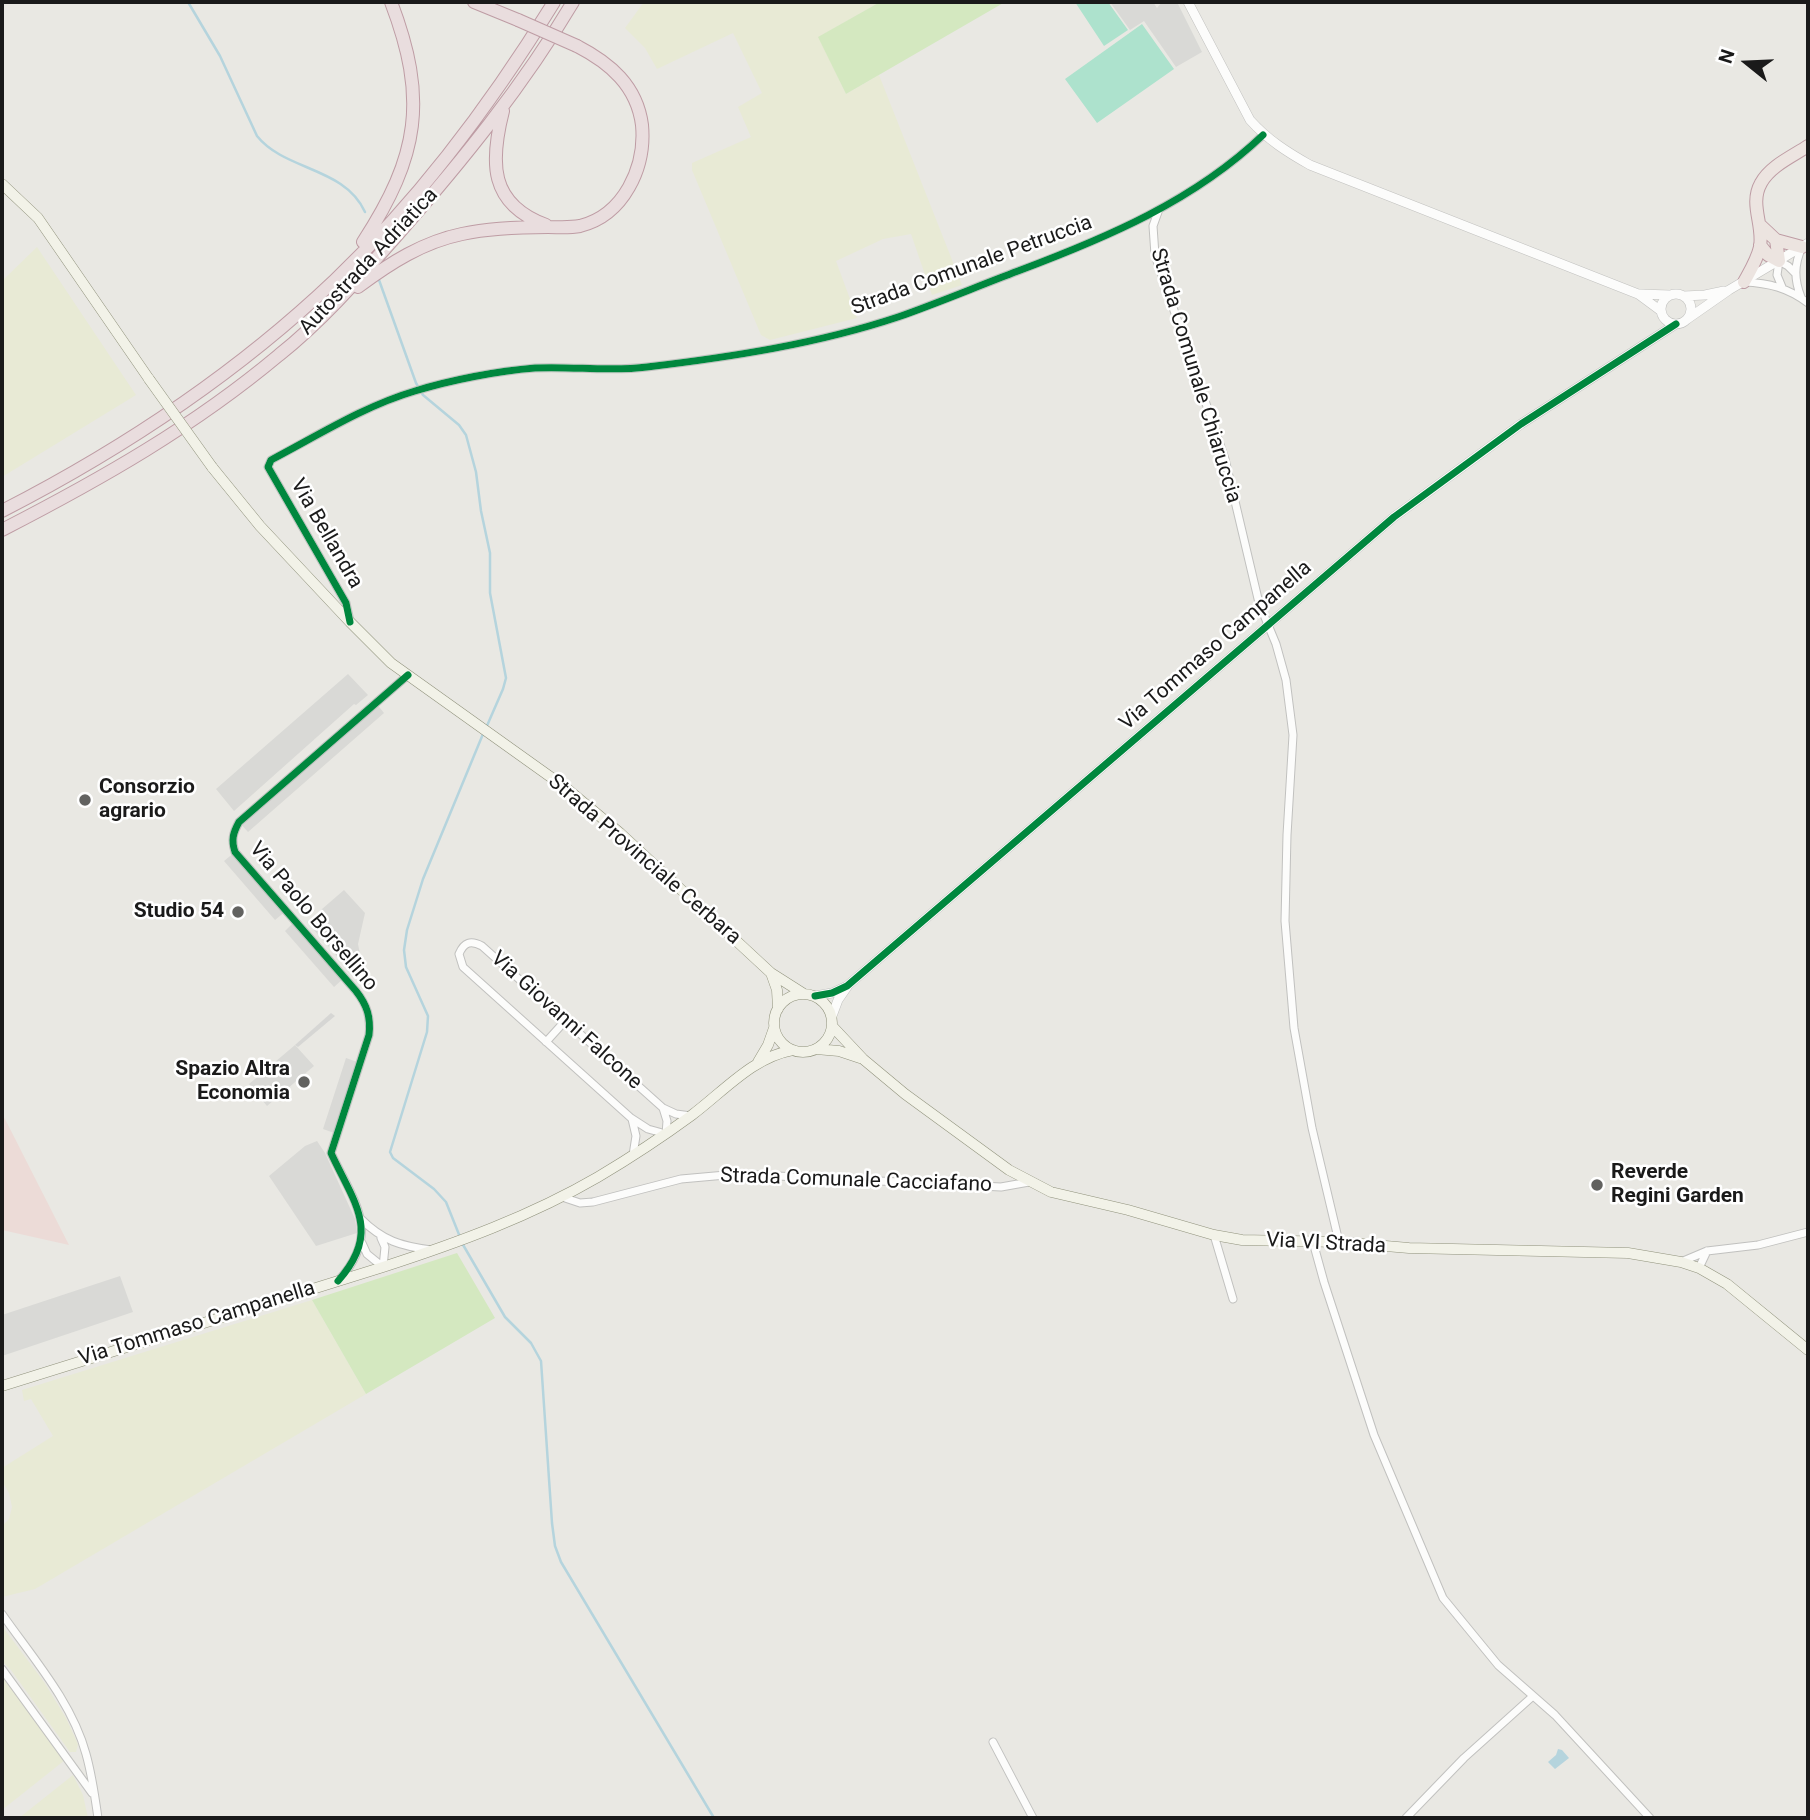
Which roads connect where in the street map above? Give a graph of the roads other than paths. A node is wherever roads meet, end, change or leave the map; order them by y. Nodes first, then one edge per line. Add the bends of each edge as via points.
1 (391, 2) edge
2 (474, 2) edge
3 (554, 2) edge
4 (573, 2) edge
5 (1188, 2) edge
6 (504, 106) junction
7 (1263, 135) junction
8 (1808, 146) edge
9 (2, 184) edge
10 (1158, 212) junction
11 (1759, 225) junction
12 (550, 227) junction
13 (1776, 240) junction
14 (1805, 245) edge
15 (1760, 246) junction
16 (1779, 261) junction
17 (346, 269) junction
18 (1795, 273) junction
19 (1744, 282) junction
20 (1782, 287) junction
21 (1729, 290) junction
22 (1638, 293) junction
23 (1670, 295) junction
24 (1684, 296) junction
25 (339, 301) junction
26 (1805, 301) edge
27 (1663, 314) junction
28 (1686, 320) junction
29 (1676, 324) junction
30 (1655, 338) junction
31 (421, 390) joint
32 (2, 511) edge
33 (2, 530) edge
34 (350, 622) junction
35 (1267, 624) junction
36 (408, 675) junction
37 (771, 973) junction
38 (847, 986) junction
39 (809, 995) junction
40 (778, 1009) junction
41 (565, 1021) junction
42 (832, 1021) junction
43 (775, 1027) junction
44 (546, 1042) junction
45 (816, 1049) junction
46 (793, 1050) junction
47 (863, 1059) junction
48 (758, 1062) junction
49 (663, 1108) junction
50 (691, 1116) junction
51 (631, 1118) junction
52 (666, 1134) junction
53 (633, 1155) junction
54 (1029, 1182) junction
55 (562, 1197) junction
56 (361, 1218) junction
57 (1808, 1233) edge
58 (1214, 1236) junction
59 (381, 1237) junction
60 (362, 1242) junction
61 (1313, 1242) junction
62 (1339, 1242) junction
63 (435, 1250) junction
64 (1707, 1251) junction
65 (1681, 1262) junction
66 (383, 1267) junction
67 (1699, 1268) junction
68 (338, 1281) junction
69 (1233, 1299) dead end
70 (1808, 1349) edge
71 (2, 1385) edge
72 (2, 1614) edge
73 (2, 1669) edge
74 (1533, 1696) junction
75 (993, 1742) dead end
76 (95, 1797) junction
77 (97, 1818) edge
78 (1032, 1818) edge
79 (1406, 1818) edge
80 (1650, 1818) edge

1 - 17 highway via 412,75 409,147 389,200
2 - 12 highway, bridge via 577,46 609,65 631,90 641,121 641,149 629,188 598,219 580,226
3 - 17 highway, Autostrada Adriatica via 453,147
4 - 6 highway, Autostrada Adriatica
5 - 7 street via 1240,103
6 - 12 highway via 495,150 499,184 514,206
6 - 25 highway, Autostrada Adriatica
7 - 10 street, Strada Comunale Petruccia via 1211,178
7 - 22 street via 1311,165
8 - 11 highway via 1761,181 1756,196
9 - 34 main road, Via Bellandra, bridge via 38,218 212,467
10 - 31 street, Strada Comunale Petruccia via 898,317 839,334 721,358 634,369 536,368
10 - 35 street, Strada Comunale Chiaruccia via 1153,226 1155,255 1225,459
11 - 13 highway
11 - 15 highway
12 - 25 highway via 473,232 432,243 392,263
13 - 14 highway
13 - 16 highway
14 - 16 street, Via Tommaso Campanella
14 - 18 street
15 - 16 highway
15 - 19 highway
16 - 18 street
16 - 19 street, Via Tommaso Campanella
16 - 20 street via 1777,275
17 - 32 highway, Autostrada Adriatica via 298,314 183,405 106,455
18 - 26 street
19 - 20 street
19 - 21 street, Via Tommaso Campanella
20 - 26 street
21 - 24 street, Via Tommaso Campanella
21 - 28 street, Via Tommaso Campanella
22 - 23 street
22 - 27 street
23 - 24 street, Via Tommaso Campanella
23 - 27 street
24 - 28 street via 1691,306
25 - 33 highway, Autostrada Adriatica via 277,357 186,426 105,476
27 - 29 street
27 - 30 street
28 - 29 street, Via Tommaso Campanella
29 - 30 street, Via Tommaso Campanella
30 - 35 street, Via Tommaso Campanella via 1451,474
31 - 34 street, Via Bellandra via 383,402 271,460 268,467 346,603
34 - 36 main road, Strada Provinciale Cerbara
35 - 38 street, Via Tommaso Campanella
35 - 62 street, Strada Comunale Chiaruccia via 1286,680 1293,735 1285,921 1294,1028
36 - 37 main road, Strada Provinciale Cerbara via 594,810
36 - 56 street, Via Paolo Borsellino via 239,822 233,833 235,852 363,999 371,1018 331,1153
37 - 39 main road, Strada Provinciale Cerbara
37 - 40 main road
38 - 39 street, Via Tommaso Campanella
38 - 42 street, Via Tommaso Campanella
39 - 40 main road via 793,996
39 - 42 main road, Strada Provinciale Cerbara via 826,1004
40 - 43 main road
41 - 44 street
41 - 44 street, Via Giovanni Falcone via 482,946 475,942 462,947 463,967
41 - 49 street, Via Giovanni Falcone
42 - 45 main road via 827,1040
42 - 47 main road, Via VI Strada
43 - 46 main road via 781,1042
43 - 48 main road, Via Tommaso Campanella
44 - 51 street, Via Giovanni Falcone
45 - 46 main road
45 - 47 main road, Via VI Strada
46 - 48 main road, Via Tommaso Campanella
47 - 54 main road, Via VI Strada
48 - 50 main road, Via Tommaso Campanella
49 - 50 street, Via Giovanni Falcone
49 - 52 street
50 - 52 main road, Via Tommaso Campanella
51 - 52 street, Via Giovanni Falcone
51 - 53 street, Via Giovanni Falcone via 636,1136
52 - 53 main road, Via Tommaso Campanella
53 - 55 main road, Via Tommaso Campanella
54 - 55 street, Strada Comunale Cacciafano via 1001,1186 737,1174 681,1179 593,1202
54 - 58 main road, Via VI Strada
55 - 63 main road, Via Tommaso Campanella
56 - 59 street, Via Paolo Borsellino
56 - 60 street, Via Paolo Borsellino
57 - 64 street
58 - 61 main road, Via VI Strada
58 - 69 street
59 - 63 street, Via Paolo Borsellino
59 - 66 street
60 - 66 street via 367,1254
60 - 68 street
61 - 62 main road, Via VI Strada
61 - 74 street via 1374,1436 1443,1598 1498,1665
62 - 65 main road, Via VI Strada via 1628,1253
63 - 66 main road, Via Tommaso Campanella
64 - 65 street
64 - 67 street
65 - 67 main road, Via VI Strada
66 - 68 main road, Via Tommaso Campanella
67 - 70 main road, Via VI Strada via 1727,1284
68 - 71 main road, Via Tommaso Campanella
72 - 76 street via 77,1730
73 - 76 street
74 - 79 street
74 - 80 street
75 - 78 street
76 - 77 street

